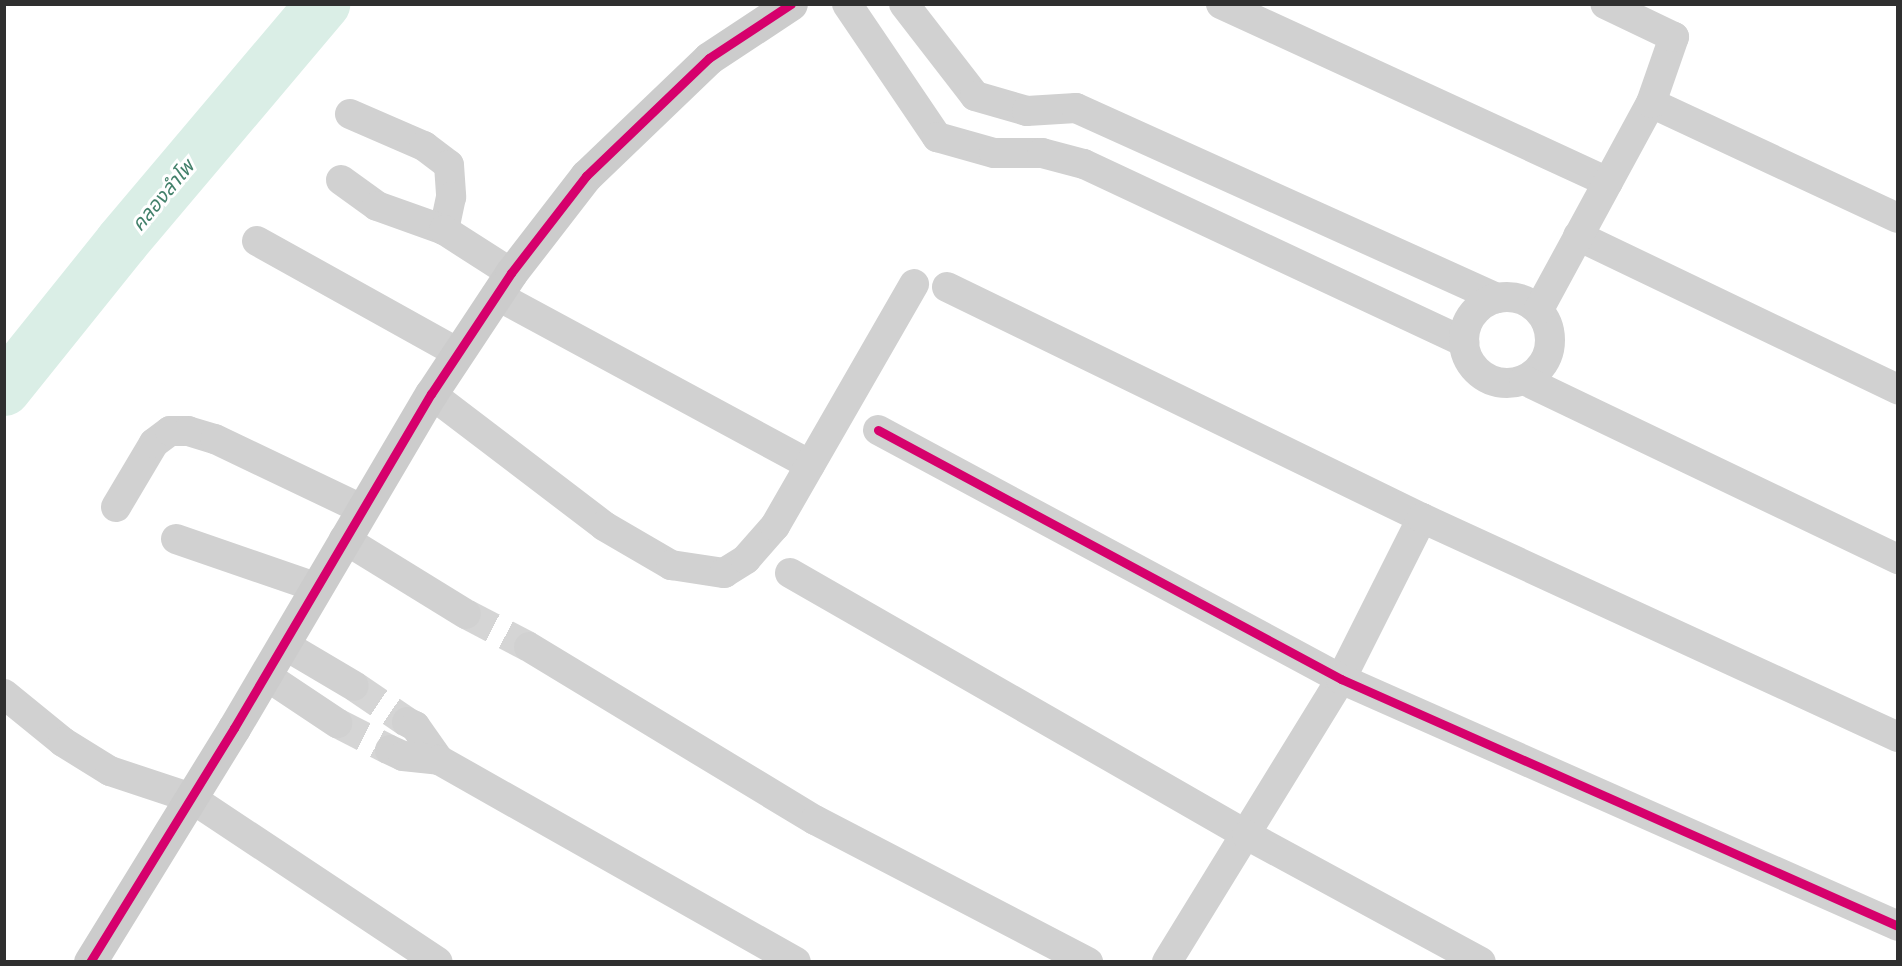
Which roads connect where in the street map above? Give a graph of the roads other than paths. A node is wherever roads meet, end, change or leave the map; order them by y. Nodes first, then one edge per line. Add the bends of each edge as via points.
1 (792, 4) edge
2 (847, 4) edge
3 (904, 4) edge
4 (1221, 4) edge
5 (1605, 4) edge
6 (1651, 103) junction
7 (350, 114) dead end
8 (341, 180) dead end
9 (1608, 182) junction
10 (1898, 218) edge
11 (444, 230) junction
12 (1578, 236) junction
13 (257, 241) dead end
14 (503, 284) junction
15 (914, 284) dead end
16 (947, 287) dead end
17 (1497, 298) junction
18 (1539, 309) junction
19 (1464, 342) junction
20 (458, 352) junction
21 (1524, 380) junction
22 (1898, 389) edge
23 (431, 394) junction
24 (878, 430) dead end
25 (810, 465) junction
26 (116, 507) dead end
27 (362, 509) junction
28 (1422, 518) junction
29 (176, 539) dead end
30 (344, 539) junction
31 (1898, 559) edge
32 (790, 573) dead end
33 (318, 588) junction
34 (466, 614) tunnel mouth
35 (283, 644) junction
36 (529, 647) tunnel mouth
37 (265, 675) junction
38 (1341, 679) junction
39 (354, 687) tunnel mouth
40 (4, 694) edge
41 (407, 722) tunnel mouth
42 (338, 723) tunnel mouth
43 (1898, 737) edge
44 (390, 750) tunnel mouth
45 (439, 760) junction
46 (191, 798) junction
47 (1247, 835) junction
48 (1898, 926) edge
49 (90, 962) edge
50 (438, 962) edge
51 (796, 962) edge
52 (1088, 962) edge
53 (1167, 962) edge
54 (1481, 962) edge

1 - 14 street via 709,58 602,161
2 - 19 street via 937,137 994,153 1042,153 1084,164
3 - 17 street via 975,96 1027,111 1076,108
4 - 9 street
5 - 6 street via 1674,37
6 - 9 street
6 - 10 street
7 - 11 street via 423,146 449,165 451,197
8 - 11 street via 377,206
9 - 12 street
11 - 14 street
12 - 18 street
12 - 22 street
13 - 20 street
14 - 20 street
14 - 25 street
15 - 25 street
16 - 28 street
17 - 18 street via 1512,296
17 - 19 street via 1472,314
18 - 21 street via 1547,322 1550,350 1545,363
19 - 21 street via 1466,355 1484,376 1510,383
20 - 23 street
21 - 31 street
23 - 25 street via 604,526 671,565 724,573 746,559 775,526
23 - 27 street
24 - 38 street
26 - 27 street via 154,443 170,431 188,431 215,439
27 - 30 street
28 - 38 street
28 - 43 street
29 - 33 street
30 - 33 street
30 - 34 street
32 - 47 street
33 - 35 street
35 - 37 street
35 - 39 street
36 - 52 street via 815,820
37 - 42 street
37 - 46 street
38 - 47 street
38 - 48 street
40 - 46 street via 63,742 111,771
41 - 45 street via 415,726
44 - 45 street via 403,756
45 - 51 street
46 - 49 street
46 - 50 street
47 - 53 street
47 - 54 street

